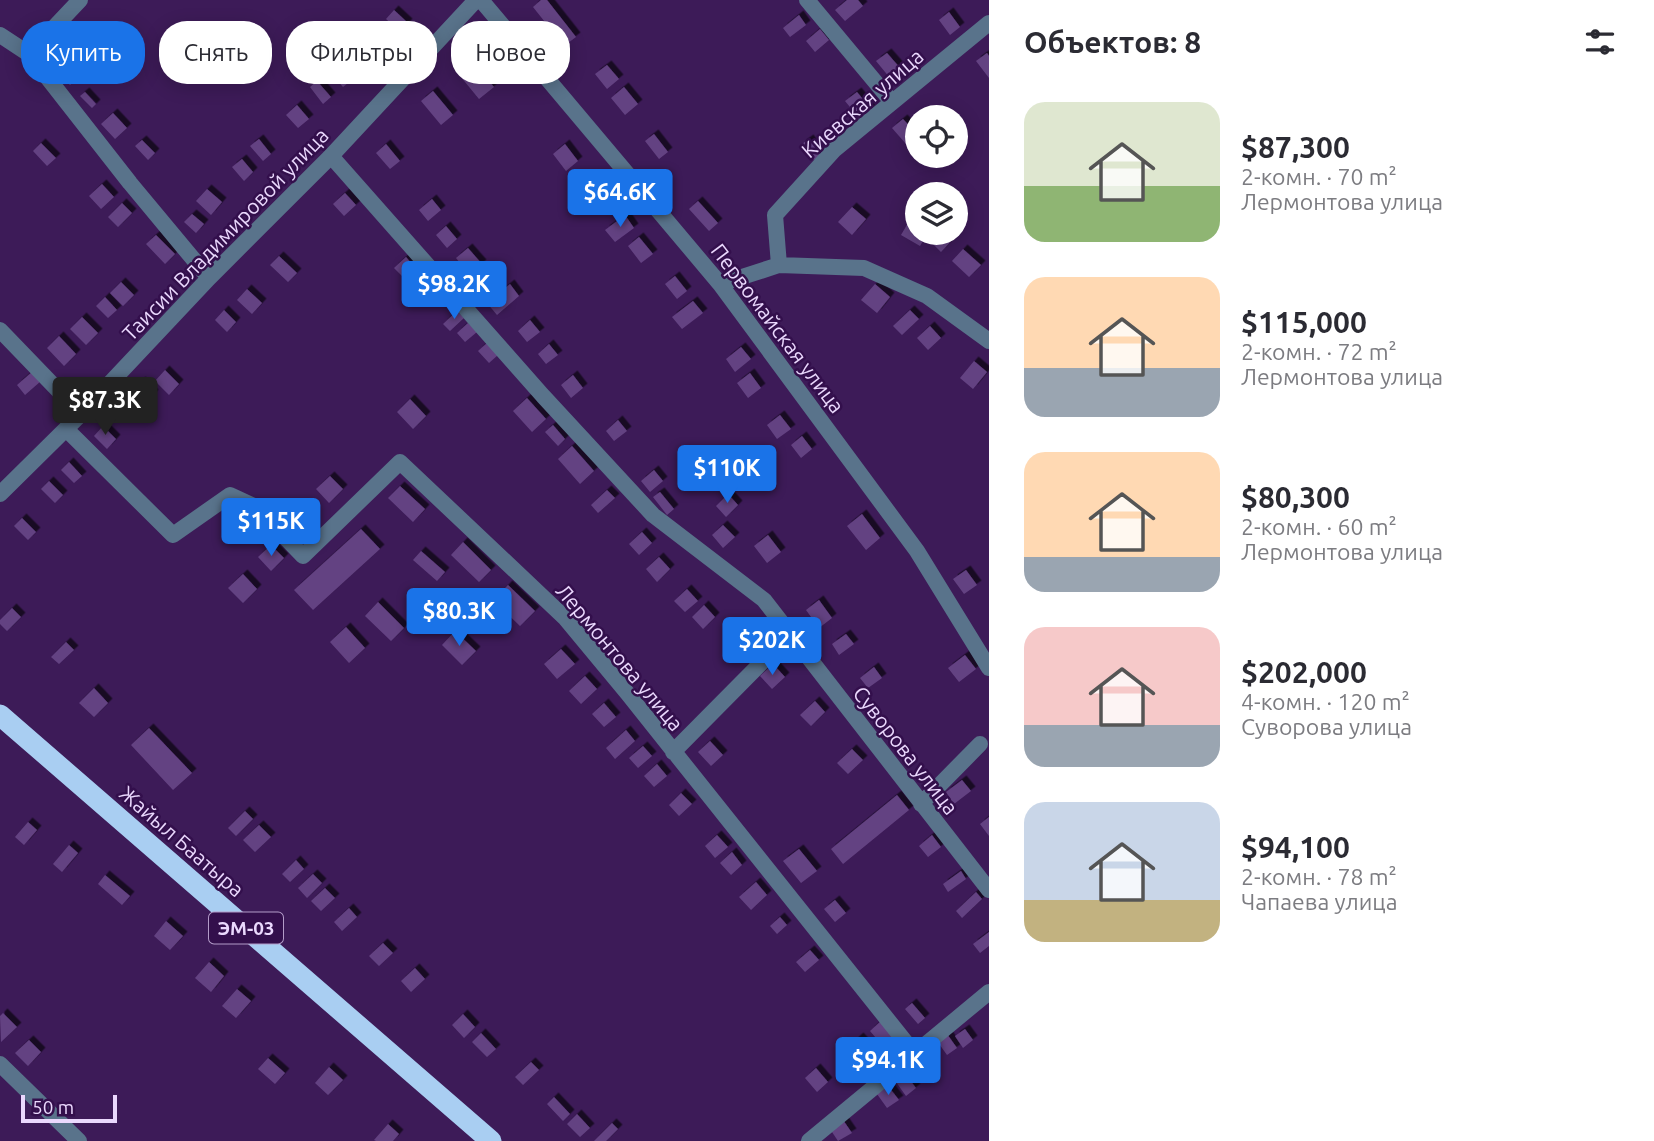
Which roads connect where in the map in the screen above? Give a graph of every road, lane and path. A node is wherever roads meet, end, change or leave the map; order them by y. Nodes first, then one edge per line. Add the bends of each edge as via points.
1 (80, 0) edge
2 (479, 0) edge
3 (807, 0) edge
4 (60, 21) edge
5 (989, 23) edge
6 (0, 35) edge
7 (21, 49) edge
8 (52, 84) edge
9 (892, 102) junction
10 (331, 156) junction
11 (779, 265) junction
12 (209, 278) junction
13 (720, 284) junction
14 (0, 330) edge
15 (989, 341) edge
16 (81, 414) junction
17 (66, 429) junction
18 (0, 494) edge
19 (790, 634) junction
20 (989, 668) edge
21 (0, 715) edge
22 (980, 744) dead end
23 (673, 752) junction
24 (921, 804) junction
25 (989, 891) edge
26 (989, 992) edge
27 (915, 1054) junction
28 (0, 1064) edge
29 (79, 1141) edge
30 (491, 1141) edge
31 (809, 1141) edge

1 - 4 street
2 - 10 street, Таисии Владимировой улица
2 - 13 street, Первомайская улица
3 - 9 street
5 - 9 street, Киевская улица
6 - 7 street
8 - 12 street
9 - 11 street, Киевская улица via 834,150 775,215
10 - 12 street, Таисии Владимировой улица
10 - 19 street, Суворова улица via 653,515 764,600
11 - 13 street
11 - 15 street via 864,268 927,296
12 - 16 street, Таисии Владимировой улица
13 - 20 street, Первомайская улица via 917,551
14 - 16 street
16 - 17 street, Таисии Владимировой улица
17 - 18 street, Таисии Владимировой улица
17 - 23 street, Лермонтова улица via 173,535 230,495 256,507 303,556 400,461 565,618
19 - 23 street
19 - 24 street, Суворова улица
21 - 30 highway, Жайыл Баатыра / ЭМ-03
22 - 24 street
23 - 27 street, Лермонтова улица
24 - 25 street, Суворова улица
26 - 27 street
27 - 31 street
28 - 29 street

